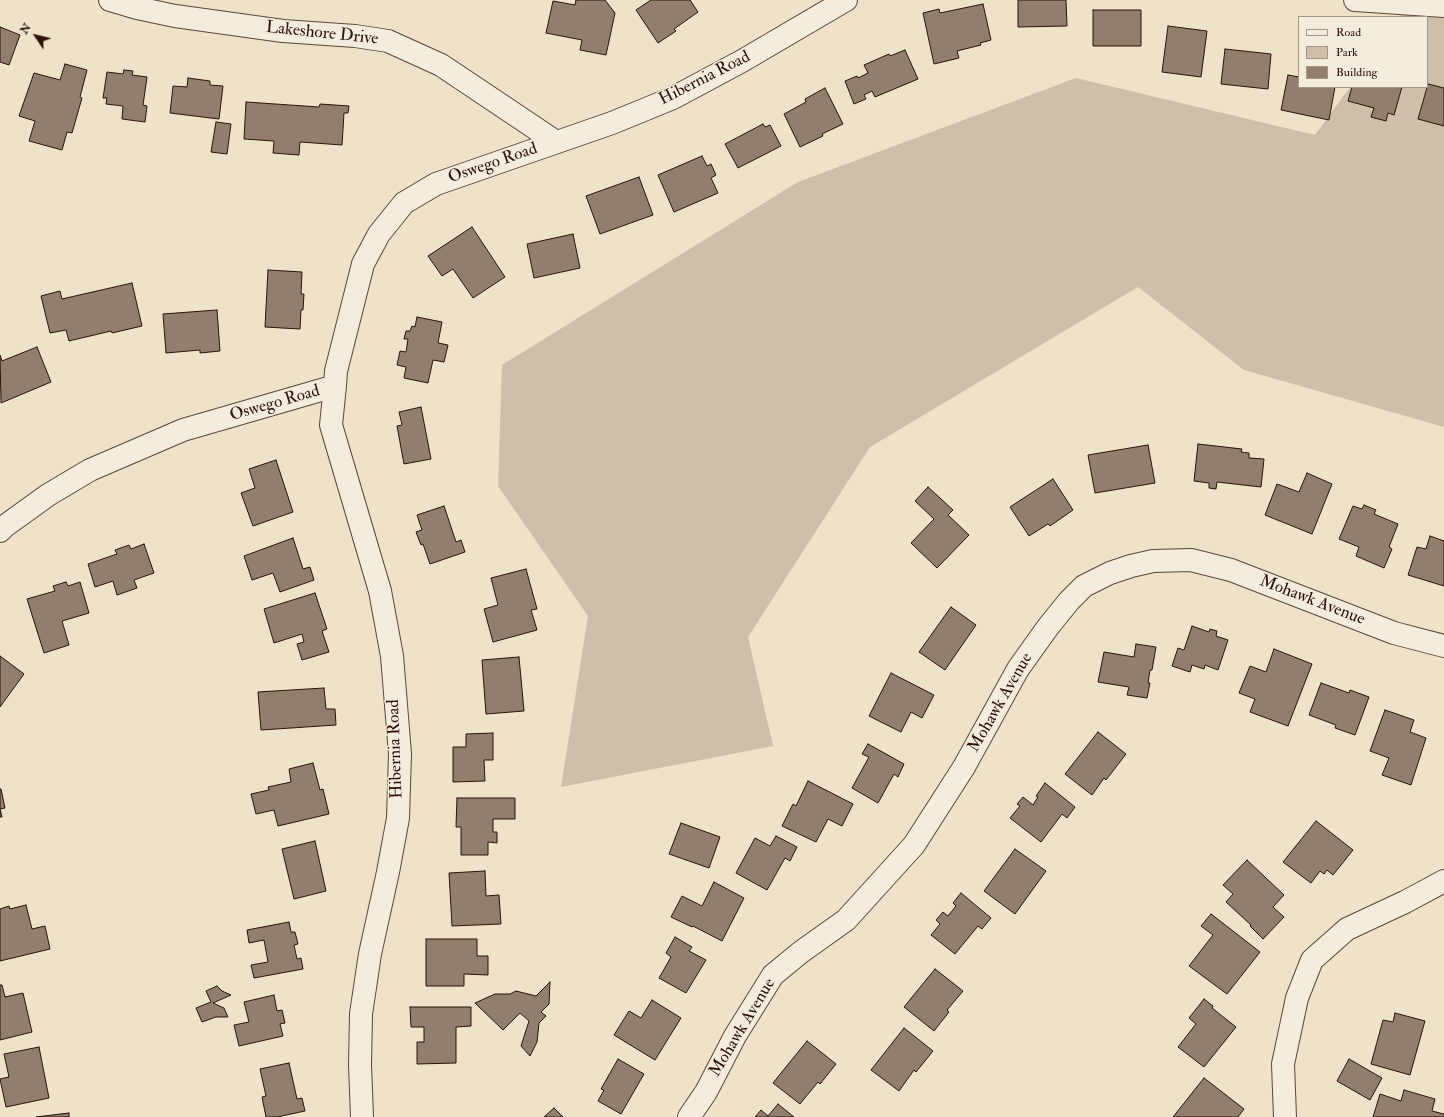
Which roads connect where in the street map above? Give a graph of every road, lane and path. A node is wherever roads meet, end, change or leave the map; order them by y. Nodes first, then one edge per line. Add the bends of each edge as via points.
1 (110, 0) edge
2 (846, 0) edge
3 (1355, 0) edge
4 (1444, 6) edge
5 (556, 142) junction
6 (335, 386) junction
7 (0, 531) edge
8 (1444, 646) edge
9 (1444, 881) edge
10 (362, 1117) edge
11 (689, 1117) edge
12 (1285, 1117) edge

1 - 5 street, Lakeshore Drive via 176,16 284,31 388,41 441,65
2 - 5 street, Hibernia Road via 673,98
3 - 4 street
5 - 6 street, Oswego Road via 436,184 404,203 379,234 363,264 336,371
6 - 7 street, Oswego Road via 183,430 90,470 48,495
6 - 10 street, Hibernia Road via 331,425 380,591 392,656 400,754 398,818 370,954 362,1014
8 - 11 street, Mohawk Avenue via 1394,632 1231,570 1191,560 1153,561 1131,566 1084,586 1069,601 1018,669 964,767 914,845 846,920 773,975
9 - 12 street via 1347,929 1312,960 1297,998 1283,1064

